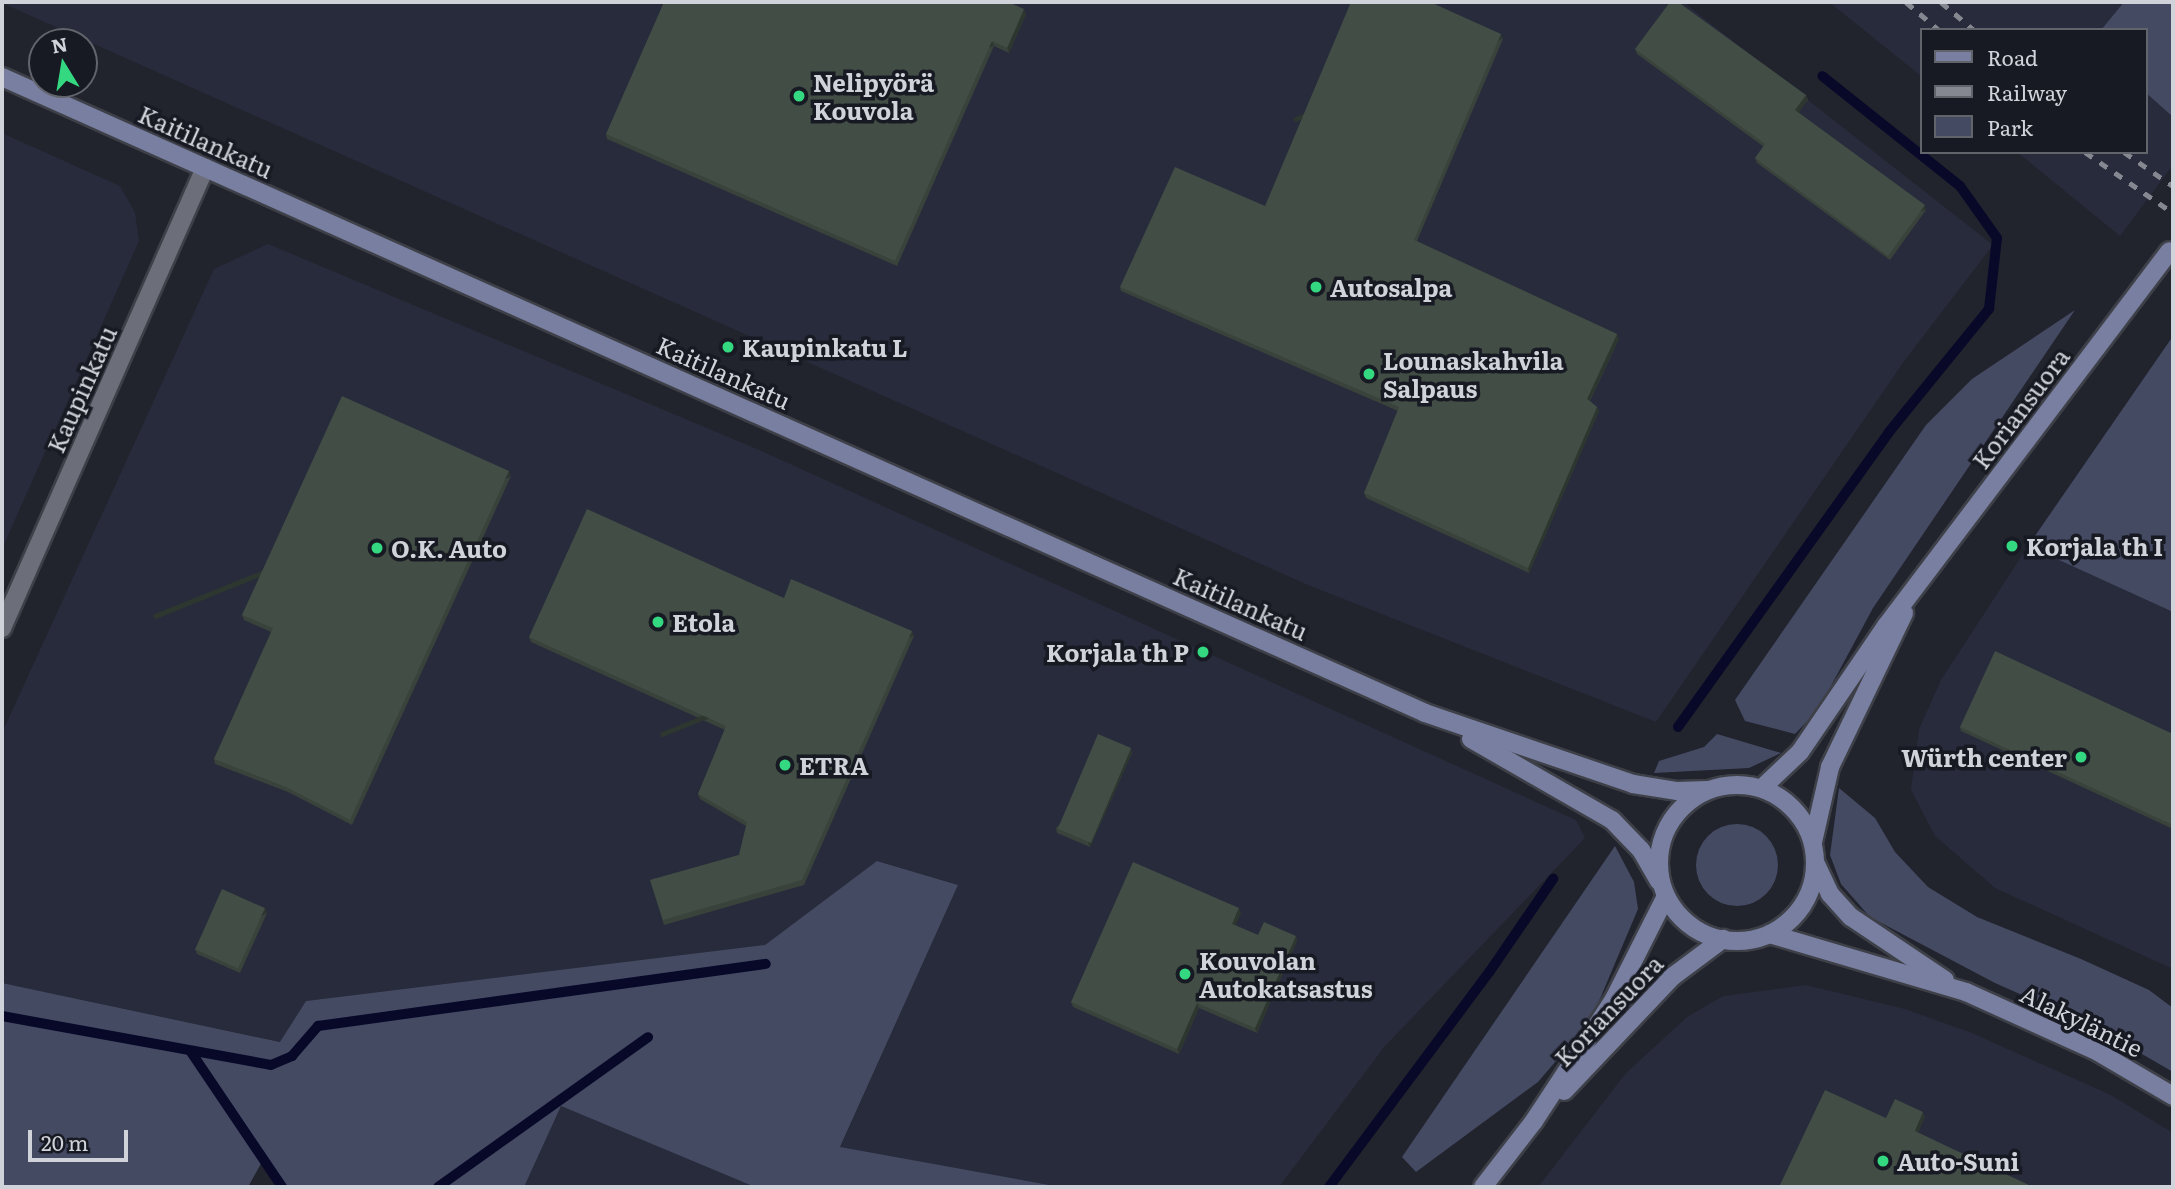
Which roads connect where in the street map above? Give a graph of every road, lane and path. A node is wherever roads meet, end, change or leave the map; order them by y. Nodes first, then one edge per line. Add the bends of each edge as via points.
1 (2, 77) edge
2 (205, 168) junction
3 (2170, 251) dead end
4 (1912, 597) junction
5 (2, 628) edge
6 (1425, 713) junction
7 (1762, 788) junction
8 (1707, 790) junction
9 (1813, 842) junction
10 (1816, 864) junction
11 (1665, 892) junction
12 (1770, 934) junction
13 (1723, 939) junction
14 (1966, 992) junction
15 (2173, 1096) edge
16 (1534, 1121) junction
17 (1483, 1187) edge

1 - 2 street, Kaitilankatu
2 - 5 street, Kaupinkatu
2 - 6 street, Kaitilankatu
3 - 4 street, Koriansuora
4 - 7 street, Koriansuora via 1886,625 1800,752
4 - 9 street, Koriansuora via 1830,767
6 - 8 street, Kaitilankatu via 1622,781 1677,791
6 - 11 street, Kaitilankatu via 1612,820 1641,850
7 - 8 street via 1744,785
7 - 9 street via 1785,800 1802,819
8 - 11 street via 1687,802 1667,831 1659,865
9 - 10 street
10 - 12 street via 1803,906
10 - 14 street, Alakyläntie via 1830,894 1851,917
11 - 13 street via 1690,924
11 - 16 street, Koriansuora via 1614,999
12 - 13 street
12 - 14 street, Alakyläntie
13 - 16 street, Koriansuora via 1672,977
14 - 15 street, Alakyläntie via 2098,1052
16 - 17 street, Koriansuora

